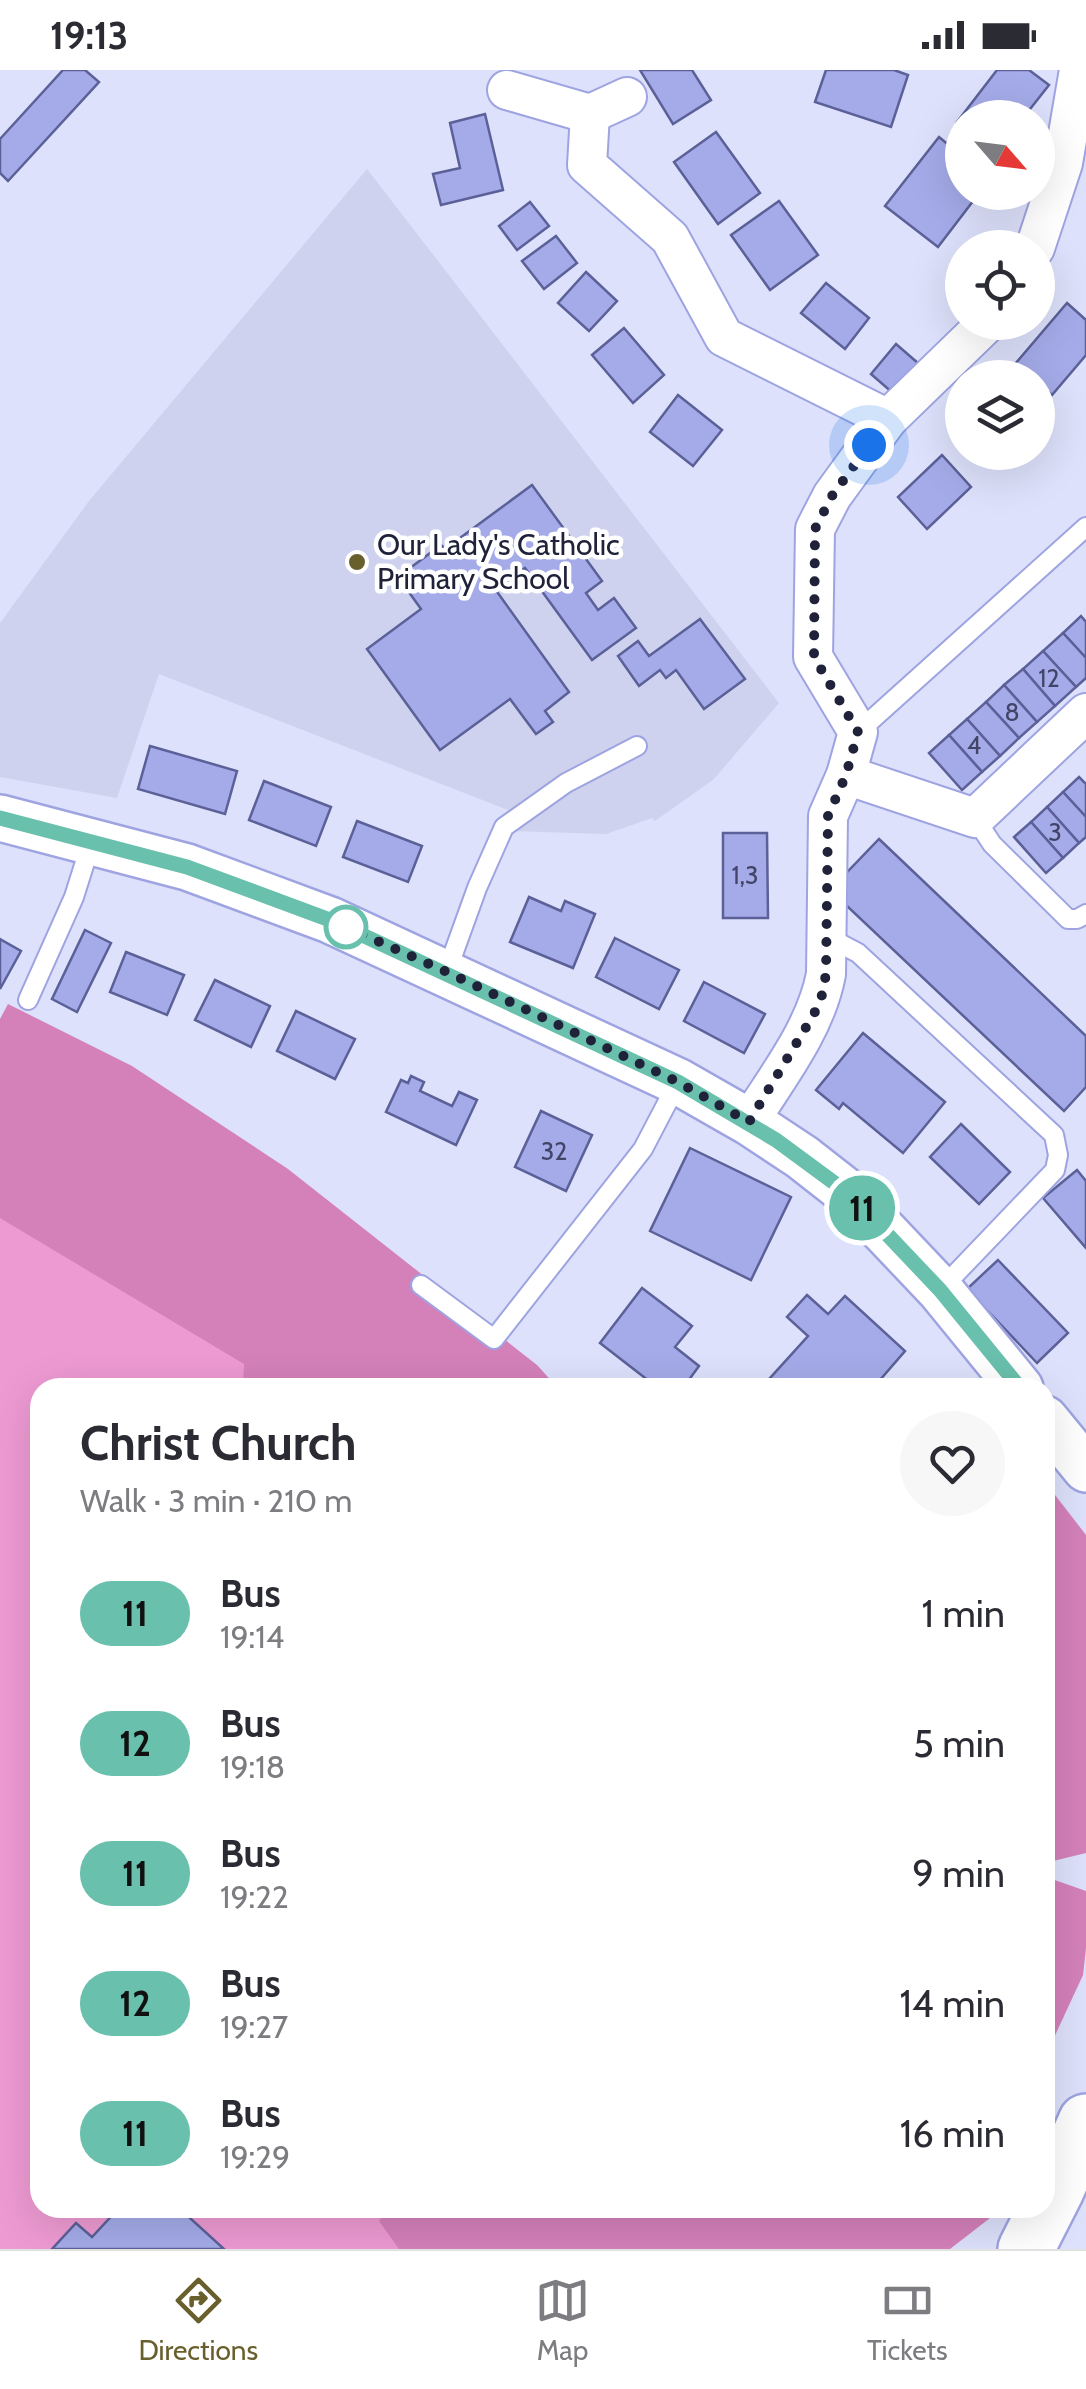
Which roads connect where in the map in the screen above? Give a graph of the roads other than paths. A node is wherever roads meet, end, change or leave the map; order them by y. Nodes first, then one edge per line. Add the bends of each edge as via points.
1 (1079, 70) edge
2 (507, 90) dead end
3 (627, 97) dead end
4 (590, 114) junction
5 (1075, 170) edge
6 (1044, 230) edge
7 (969, 340) edge
8 (888, 419) junction
9 (1086, 528) edge
10 (1086, 713) edge
11 (858, 732) junction
12 (637, 746) dead end
13 (846, 775) junction
14 (0, 818) edge
15 (975, 818) junction
16 (91, 842) junction
17 (1086, 914) edge
18 (826, 936) junction
19 (447, 972) junction
20 (28, 1000) dead end
21 (678, 1082) junction
22 (749, 1122) junction
23 (421, 1285) dead end
24 (940, 1290) junction
25 (1012, 1378) edge
26 (1055, 1430) edge
27 (1086, 1468) edge
28 (1086, 2122) edge
29 (1055, 2192) edge
30 (1042, 2218) edge
31 (1026, 2249) edge

1 - 5 street
2 - 4 street
3 - 4 street
4 - 8 street via 587,165 670,238 724,338
5 - 6 street
7 - 8 street
8 - 11 street via 815,529 814,657
9 - 11 lane
10 - 15 street
11 - 13 street
12 - 19 lane via 566,783 504,827
13 - 15 street
13 - 18 street via 828,816
14 - 16 street
15 - 17 lane via 992,844 1068,919
16 - 19 street via 187,867
16 - 20 lane
18 - 22 street via 822,995
18 - 24 lane via 858,954 1054,1135 1055,1170
19 - 21 street
21 - 22 street
21 - 23 lane via 643,1149 494,1340
22 - 24 street via 848,1193
24 - 25 street
26 - 27 street
28 - 29 highway
30 - 31 highway

